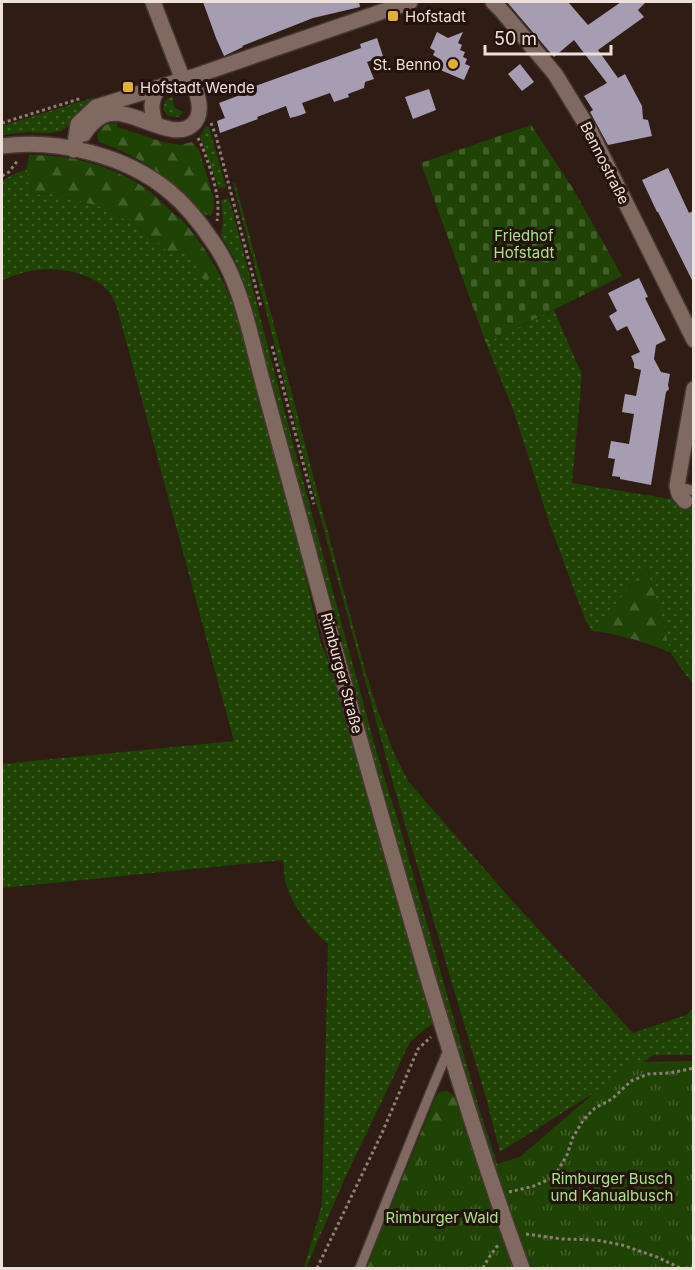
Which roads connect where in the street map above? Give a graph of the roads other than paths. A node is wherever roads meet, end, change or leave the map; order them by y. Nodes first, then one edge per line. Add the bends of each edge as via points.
1 (153, 2) edge
2 (410, 2) edge
3 (493, 2) edge
4 (188, 79) junction
5 (158, 88) junction
6 (155, 124) junction
7 (2, 146) edge
8 (74, 150) junction
9 (693, 340) edge
10 (693, 389) edge
11 (689, 496) edge
12 (449, 1048) junction
13 (360, 1269) edge
14 (522, 1269) edge

1 - 4 street
2 - 4 street
3 - 9 street, Bennostraße via 555,74 590,131
4 - 5 street
4 - 6 street via 199,98 196,119 176,130
5 - 6 street via 152,100
5 - 8 street via 96,107 78,124
6 - 8 street via 128,115 108,114 89,125
7 - 8 street, Rimburger Straße via 50,145
8 - 12 street, Rimburger Straße via 122,162 169,191 194,216 228,267 244,309 395,866
10 - 11 street via 677,486 679,494
12 - 13 lane
12 - 14 street, Rimburger Straße via 506,1193 509,1233

